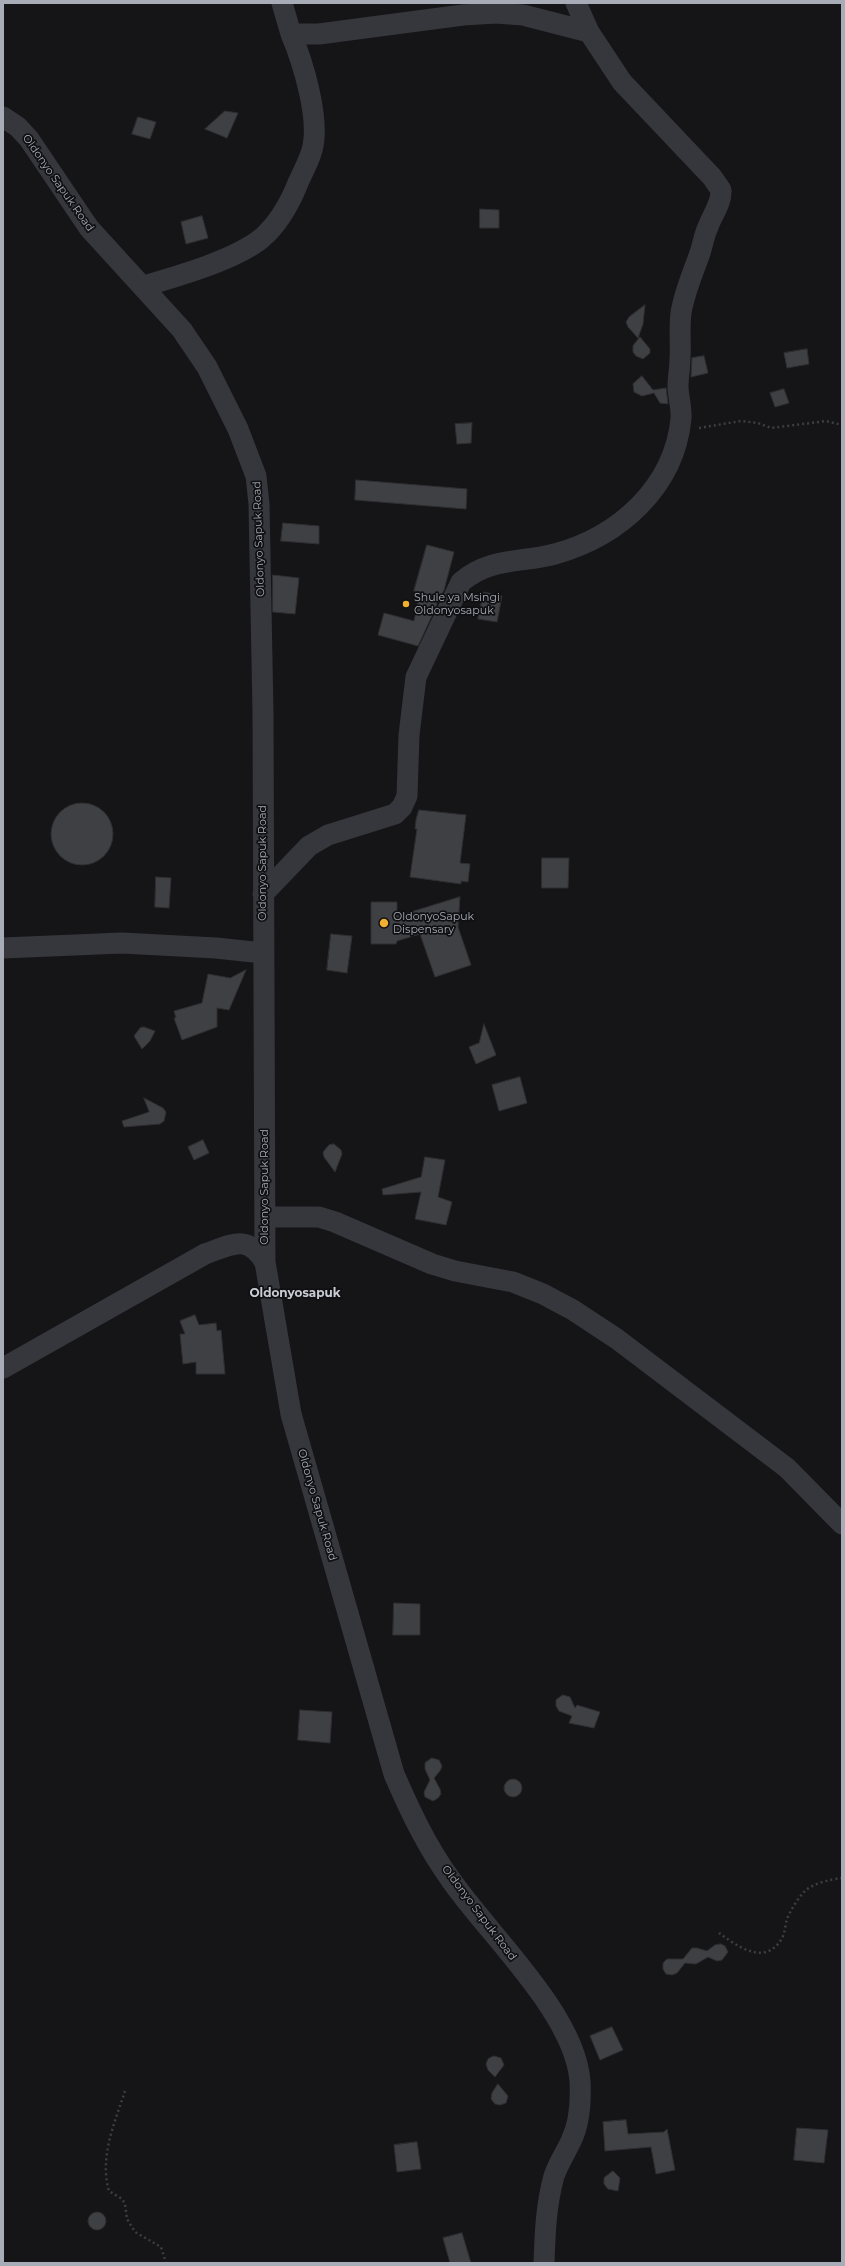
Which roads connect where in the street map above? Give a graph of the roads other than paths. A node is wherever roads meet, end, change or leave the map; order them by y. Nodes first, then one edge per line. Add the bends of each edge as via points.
1 (282, 3) edge
2 (576, 3) edge
3 (589, 32) junction
4 (291, 34) junction
5 (3, 118) edge
6 (144, 286) junction
7 (262, 894) junction
8 (3, 948) edge
9 (263, 954) junction
10 (265, 1217) junction
11 (265, 1262) junction
12 (3, 1368) edge
13 (842, 1524) edge
14 (544, 2263) edge

1 - 4 street
2 - 3 street
3 - 4 street via 523,15 496,13 319,34
3 - 7 street via 622,82 712,177 721,190 682,310 678,385 681,417 676,450 645,502 597,538 576,548 554,554 486,566 462,582 416,677 409,735 408,791 402,807 395,814 328,835 308,846
4 - 6 street via 304,68 313,119 313,146 289,206 262,238 240,251
5 - 6 street, Oldonyo Sapuk Road via 18,127 29,139 89,228
6 - 7 street, Oldonyo Sapuk Road via 182,330 207,367 238,429 256,476 262,626
7 - 9 street, Oldonyo Sapuk Road
8 - 9 street via 122,942
9 - 10 street, Oldonyo Sapuk Road
10 - 11 street, Oldonyo Sapuk Road
10 - 13 street via 319,1217 432,1264 513,1282 549,1298 617,1338 787,1468
11 - 12 street via 258,1251 250,1245 232,1244 206,1254
11 - 14 street, Oldonyo Sapuk Road via 291,1414 394,1774 411,1815 451,1880 528,1977 558,2019 573,2047 580,2082 579,2116 572,2139 555,2174 550,2195 546,2214

